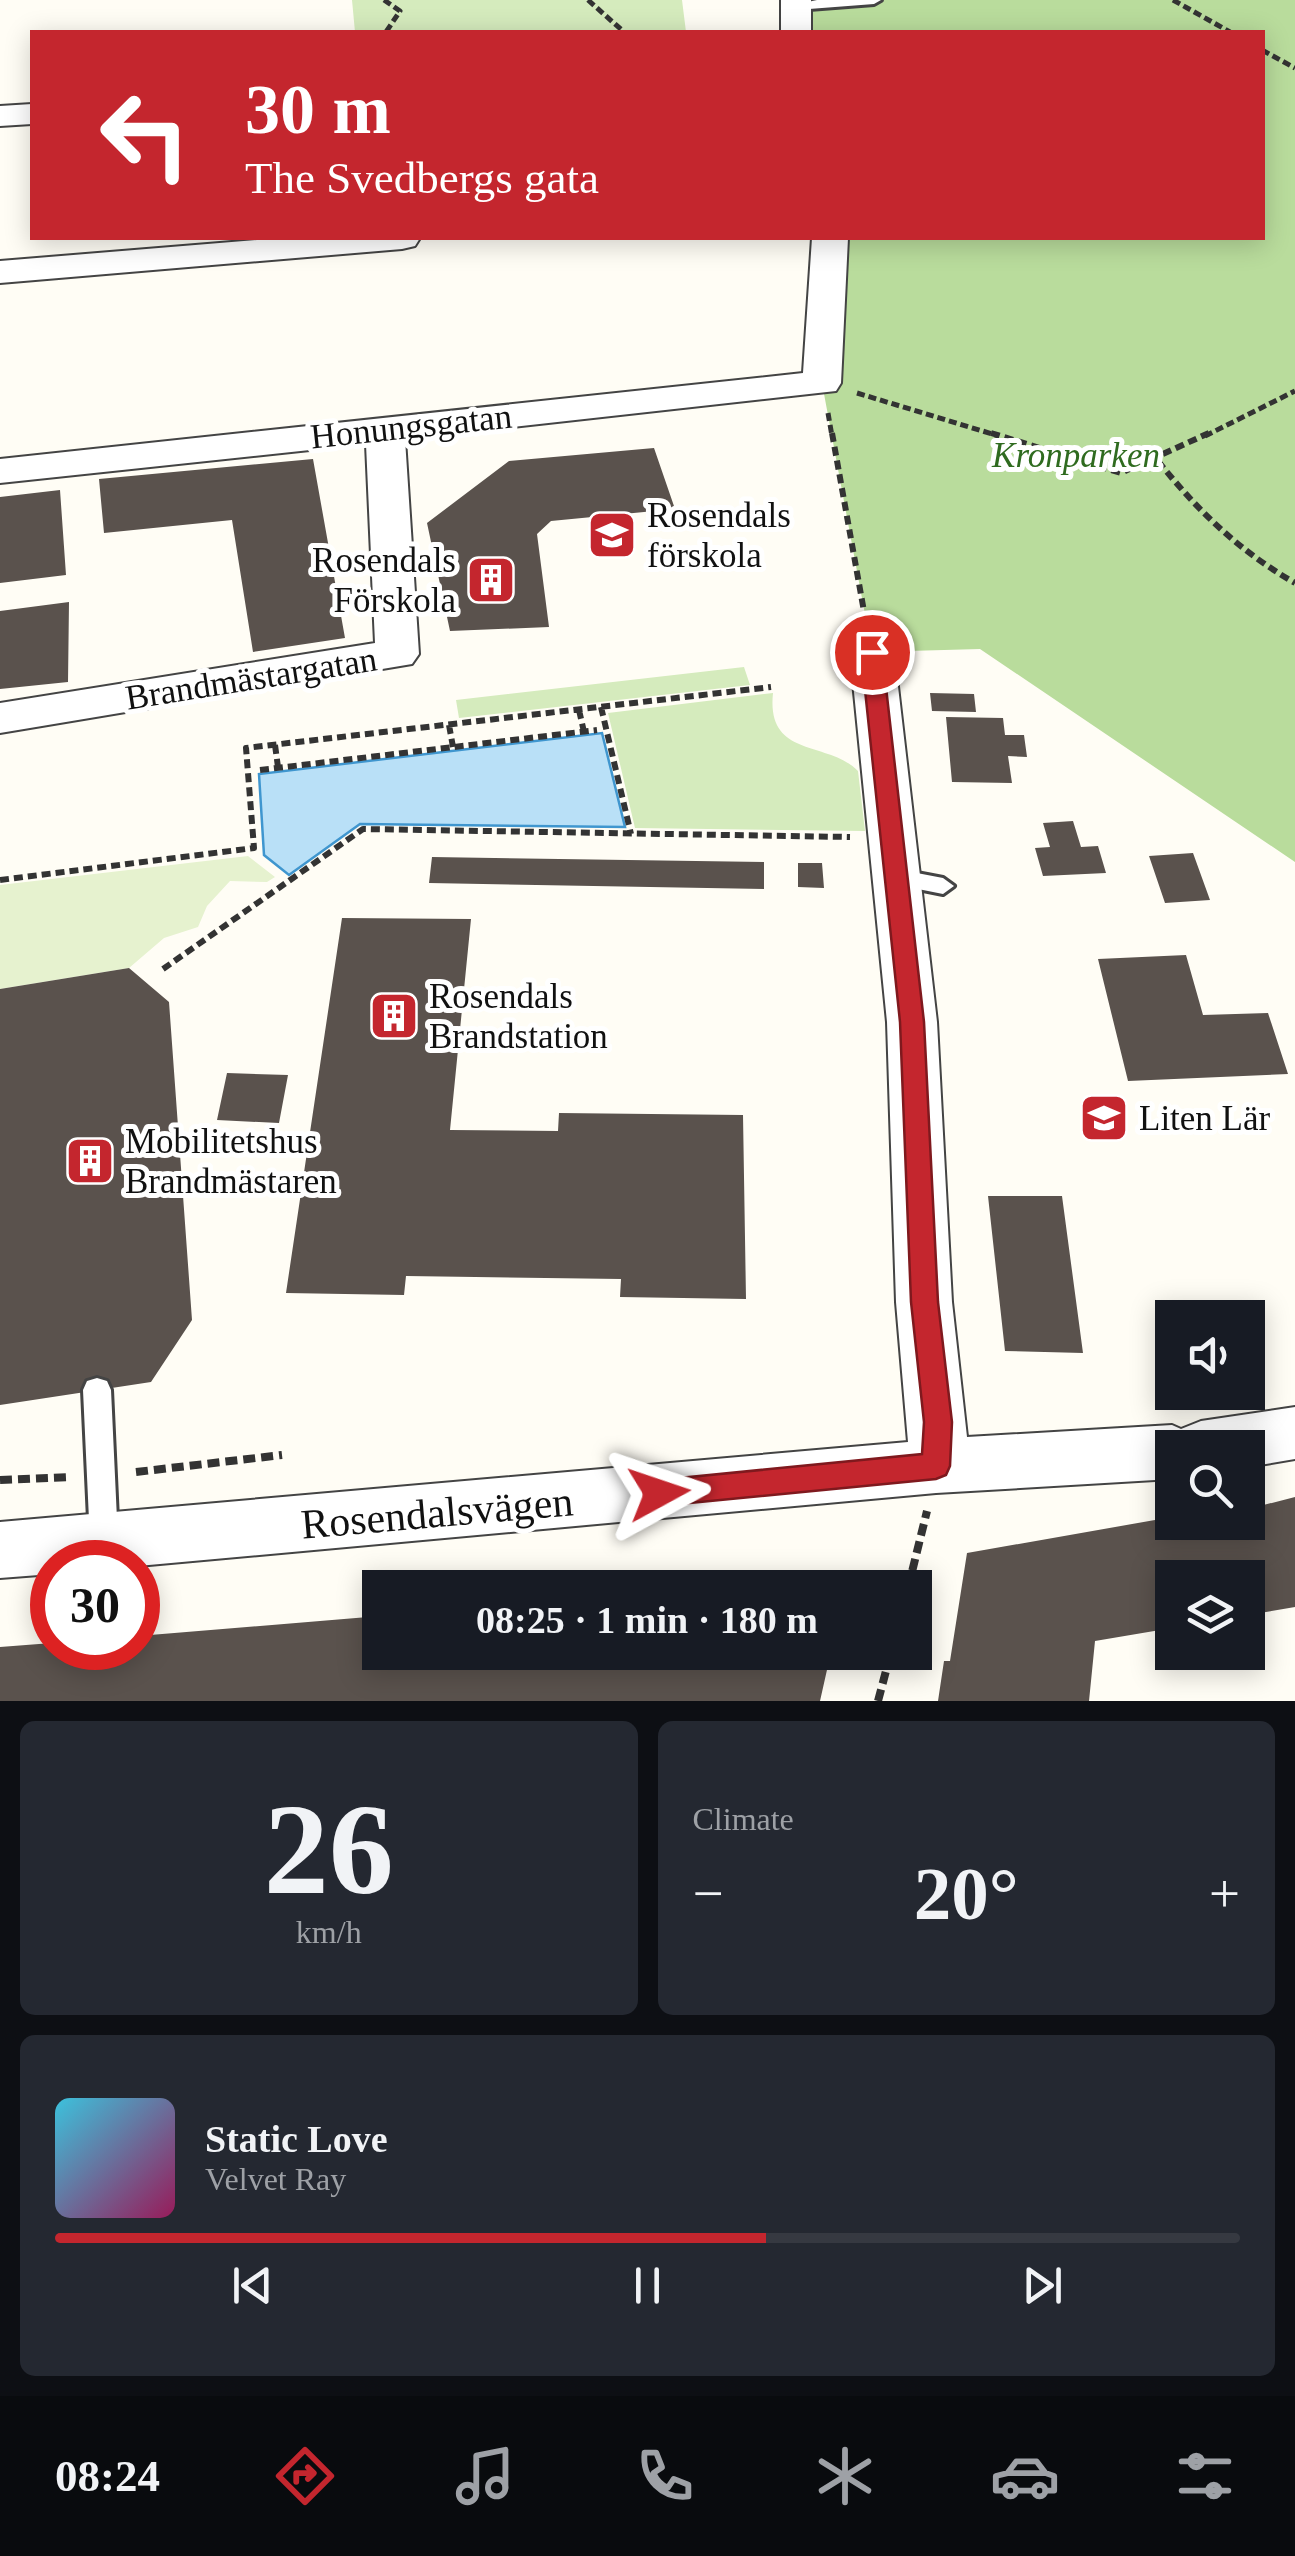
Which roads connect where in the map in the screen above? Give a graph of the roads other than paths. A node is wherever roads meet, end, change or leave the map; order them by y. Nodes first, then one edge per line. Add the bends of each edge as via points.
1 (874, 0) edge
2 (796, 13) edge
3 (30, 114) edge
4 (0, 116) edge
5 (378, 240) edge
6 (830, 240) edge
7 (0, 272) edge
8 (385, 429) junction
9 (0, 471) edge
10 (872, 652) road end
11 (0, 718) edge
12 (97, 1390) dead end
13 (1295, 1433) edge
14 (1265, 1438) edge
15 (1155, 1453) edge
16 (936, 1466) junction
17 (104, 1540) edge
18 (115, 1540) edge
19 (30, 1547) edge
20 (0, 1550) edge

1 - 2 lane
3 - 4 street
5 - 7 street
6 - 8 street, Honungsgatan via 822,383
8 - 9 street, Honungsgatan
8 - 11 street, Brandmästargatan via 397,654
10 - 16 street via 902,867
12 - 17 lane
13 - 14 street
15 - 16 street, Rosendalsvägen
16 - 18 street, Rosendalsvägen
19 - 20 street, Rosendalsvägen

